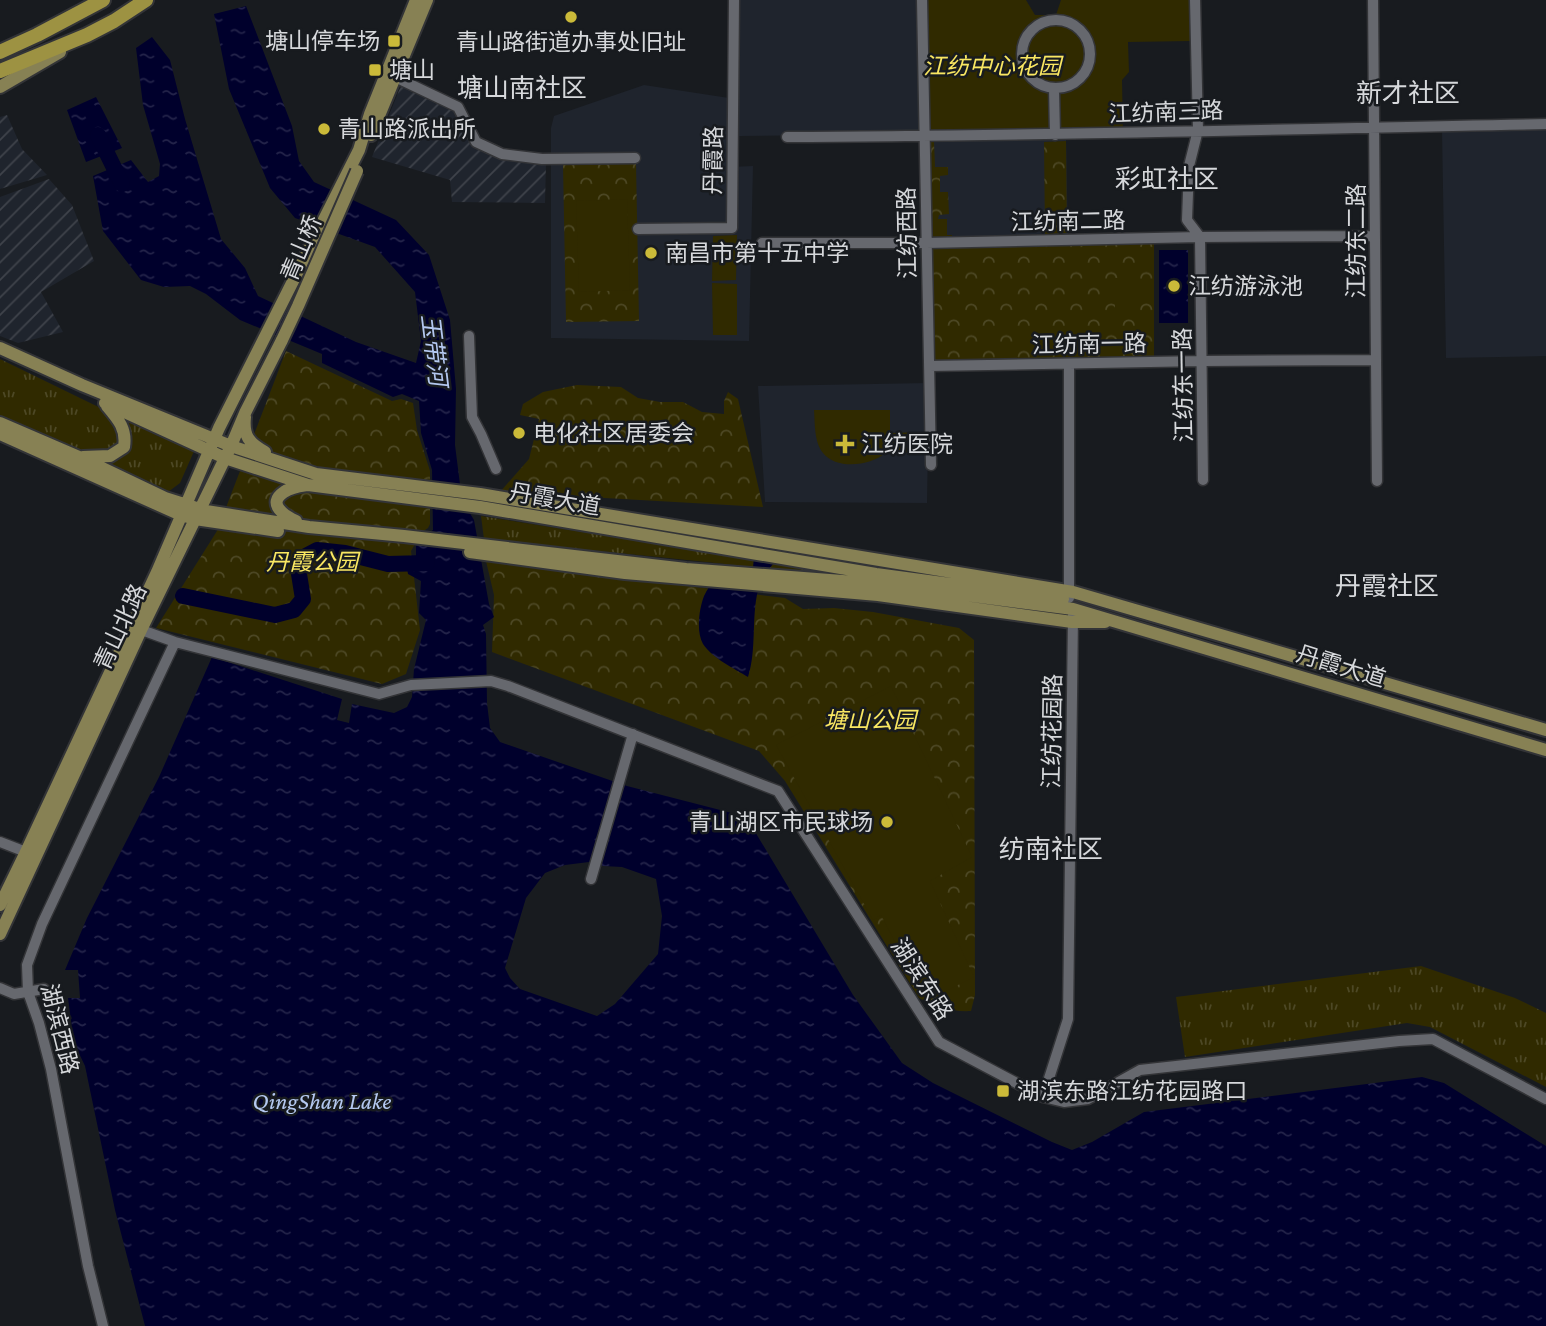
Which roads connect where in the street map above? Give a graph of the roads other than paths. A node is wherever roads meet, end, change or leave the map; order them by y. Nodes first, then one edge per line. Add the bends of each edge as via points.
1 (103, 0) edge
2 (146, 0) edge
3 (416, 0) edge
4 (427, 0) edge
5 (734, 0) edge
6 (922, 0) edge
7 (1195, 0) edge
8 (1373, 0) edge
9 (37, 35) junction
10 (87, 36) junction
11 (0, 44) edge
12 (0, 52) edge
13 (0, 71) edge
14 (395, 77) junction
15 (0, 87) edge
16 (1054, 88) junction
17 (1546, 124) edge
18 (1374, 127) junction
19 (1198, 130) junction
20 (1055, 135) junction
21 (924, 136) junction
22 (787, 137) dead end
23 (635, 159) dead end
24 (352, 172) junction
25 (638, 229) dead end
26 (1375, 236) junction
27 (1200, 237) junction
28 (762, 243) dead end
29 (926, 243) junction
30 (265, 335) joint
31 (469, 336) dead end
32 (282, 341) joint
33 (0, 348) edge
34 (0, 355) edge
35 (1376, 360) junction
36 (1203, 361) junction
37 (1069, 364) junction
38 (929, 366) junction
39 (104, 402) junction
40 (229, 407) junction
41 (245, 413) junction
42 (160, 417) junction
43 (0, 423) edge
44 (0, 434) edge
45 (212, 445) junction
46 (228, 452) junction
47 (79, 457) junction
48 (285, 464) junction
49 (931, 465) dead end
50 (496, 468) dead end
51 (1203, 480) dead end
52 (1377, 481) dead end
53 (307, 485) junction
54 (412, 492) junction
55 (150, 501) junction
56 (183, 510) junction
57 (197, 514) junction
58 (225, 523) junction
59 (310, 527) junction
60 (416, 541) junction
61 (166, 550) junction
62 (180, 551) junction
63 (1071, 605) junction
64 (136, 628) junction
65 (175, 642) junction
66 (1546, 730) edge
67 (633, 734) junction
68 (1546, 750) edge
69 (0, 842) edge
70 (26, 852) junction
71 (591, 879) dead end
72 (0, 905) edge
73 (0, 934) edge
74 (0, 988) edge
75 (44, 989) dead end
76 (28, 992) junction
77 (1043, 1097) junction
78 (1546, 1099) edge
79 (103, 1326) edge

1 - 9 highway
2 - 10 highway
3 - 24 main road
4 - 14 main road
5 - 25 street, 丹霞路 via 732,228
6 - 21 street, 江纺西路
7 - 19 street, 江纺东一路
8 - 18 street, 江纺东二路
9 - 11 main road
9 - 12 highway
10 - 13 highway
10 - 15 main road
14 - 23 street via 458,107 476,142 502,154
14 - 24 main road
16 - 16 street via 1026,71 1022,50 1031,30 1041,23 1063,20 1088,41 1089,64 1075,82
16 - 20 street
17 - 18 street, 江纺南三路
18 - 19 street, 江纺南三路
18 - 26 street, 江纺东二路
19 - 20 street, 江纺南三路
19 - 27 street, 江纺东一路 via 1189,166 1187,220
20 - 21 street, 江纺南三路
21 - 22 street, 江纺南三路
21 - 29 street, 江纺西路
24 - 30 main road, 青山桥
24 - 32 main road, 青山桥, bridge
26 - 27 street, 江纺南二路
26 - 35 street, 江纺东二路
27 - 29 street, 江纺南二路
27 - 36 street, 江纺东一路
28 - 29 street, 江纺南二路
29 - 38 street, 江纺西路
30 - 40 main road, 青山北路
31 - 50 street via 472,418
32 - 41 main road, 青山北路
33 - 42 main road, 丹霞大道
34 - 39 main road, 丹霞大道
35 - 36 street, 江纺南一路
35 - 52 street, 江纺东二路
36 - 37 street, 江纺南一路
36 - 51 street, 江纺东一路
37 - 38 street, 江纺南一路
37 - 63 street, 江纺花园路
38 - 49 street, 江纺西路
39 - 45 main road, 丹霞大道
39 - 47 main road via 121,423 124,447 110,456
40 - 42 main road via 211,425
40 - 45 main road, 青山北路
41 - 46 main road, 青山北路
41 - 48 main road via 246,436
42 - 45 main road, 丹霞大道
43 - 47 main road, 丹霞大道
44 - 55 main road, 丹霞大道
45 - 46 main road, 丹霞大道
45 - 56 main road, 青山北路
46 - 48 main road, 丹霞大道
46 - 53 main road, 丹霞大道
46 - 57 main road, 青山北路
47 - 56 main road, 丹霞大道
48 - 54 main road, 丹霞大道
53 - 54 main road, 丹霞大道
53 - 59 main road via 285,491 277,503 284,515
54 - 63 main road, 丹霞大道
55 - 56 main road, 丹霞大道
55 - 61 main road via 171,520
56 - 57 main road, 丹霞大道
56 - 61 main road, 青山北路
57 - 58 main road, 丹霞大道
57 - 59 main road, 丹霞大道
57 - 62 main road, 青山北路
58 - 60 main road, 丹霞大道 via 309,535
58 - 62 main road via 199,530
59 - 60 main road, 丹霞大道
60 - 63 main road, 丹霞大道 via 625,573 878,595
61 - 64 main road, 青山北路
62 - 64 main road, 青山北路
63 - 66 main road, 丹霞大道 via 1126,607
63 - 68 main road, 丹霞大道
63 - 77 street, 江纺花园路 via 1068,1019
64 - 65 street
64 - 70 main road, 青山北路
64 - 73 main road, 青山北路
65 - 67 street, 湖滨东路 via 379,694 411,685 491,681
65 - 76 street, 湖滨西路 via 42,924 27,965
67 - 71 street
67 - 77 street, 湖滨东路 via 778,791 939,1042
69 - 70 street
70 - 72 main road, 青山北路
74 - 76 street via 14,994
75 - 76 street
76 - 79 street, 湖滨西路 via 51,1069
77 - 78 street, 湖滨东路 via 1065,1102 1088,1099 1140,1070 1433,1039

